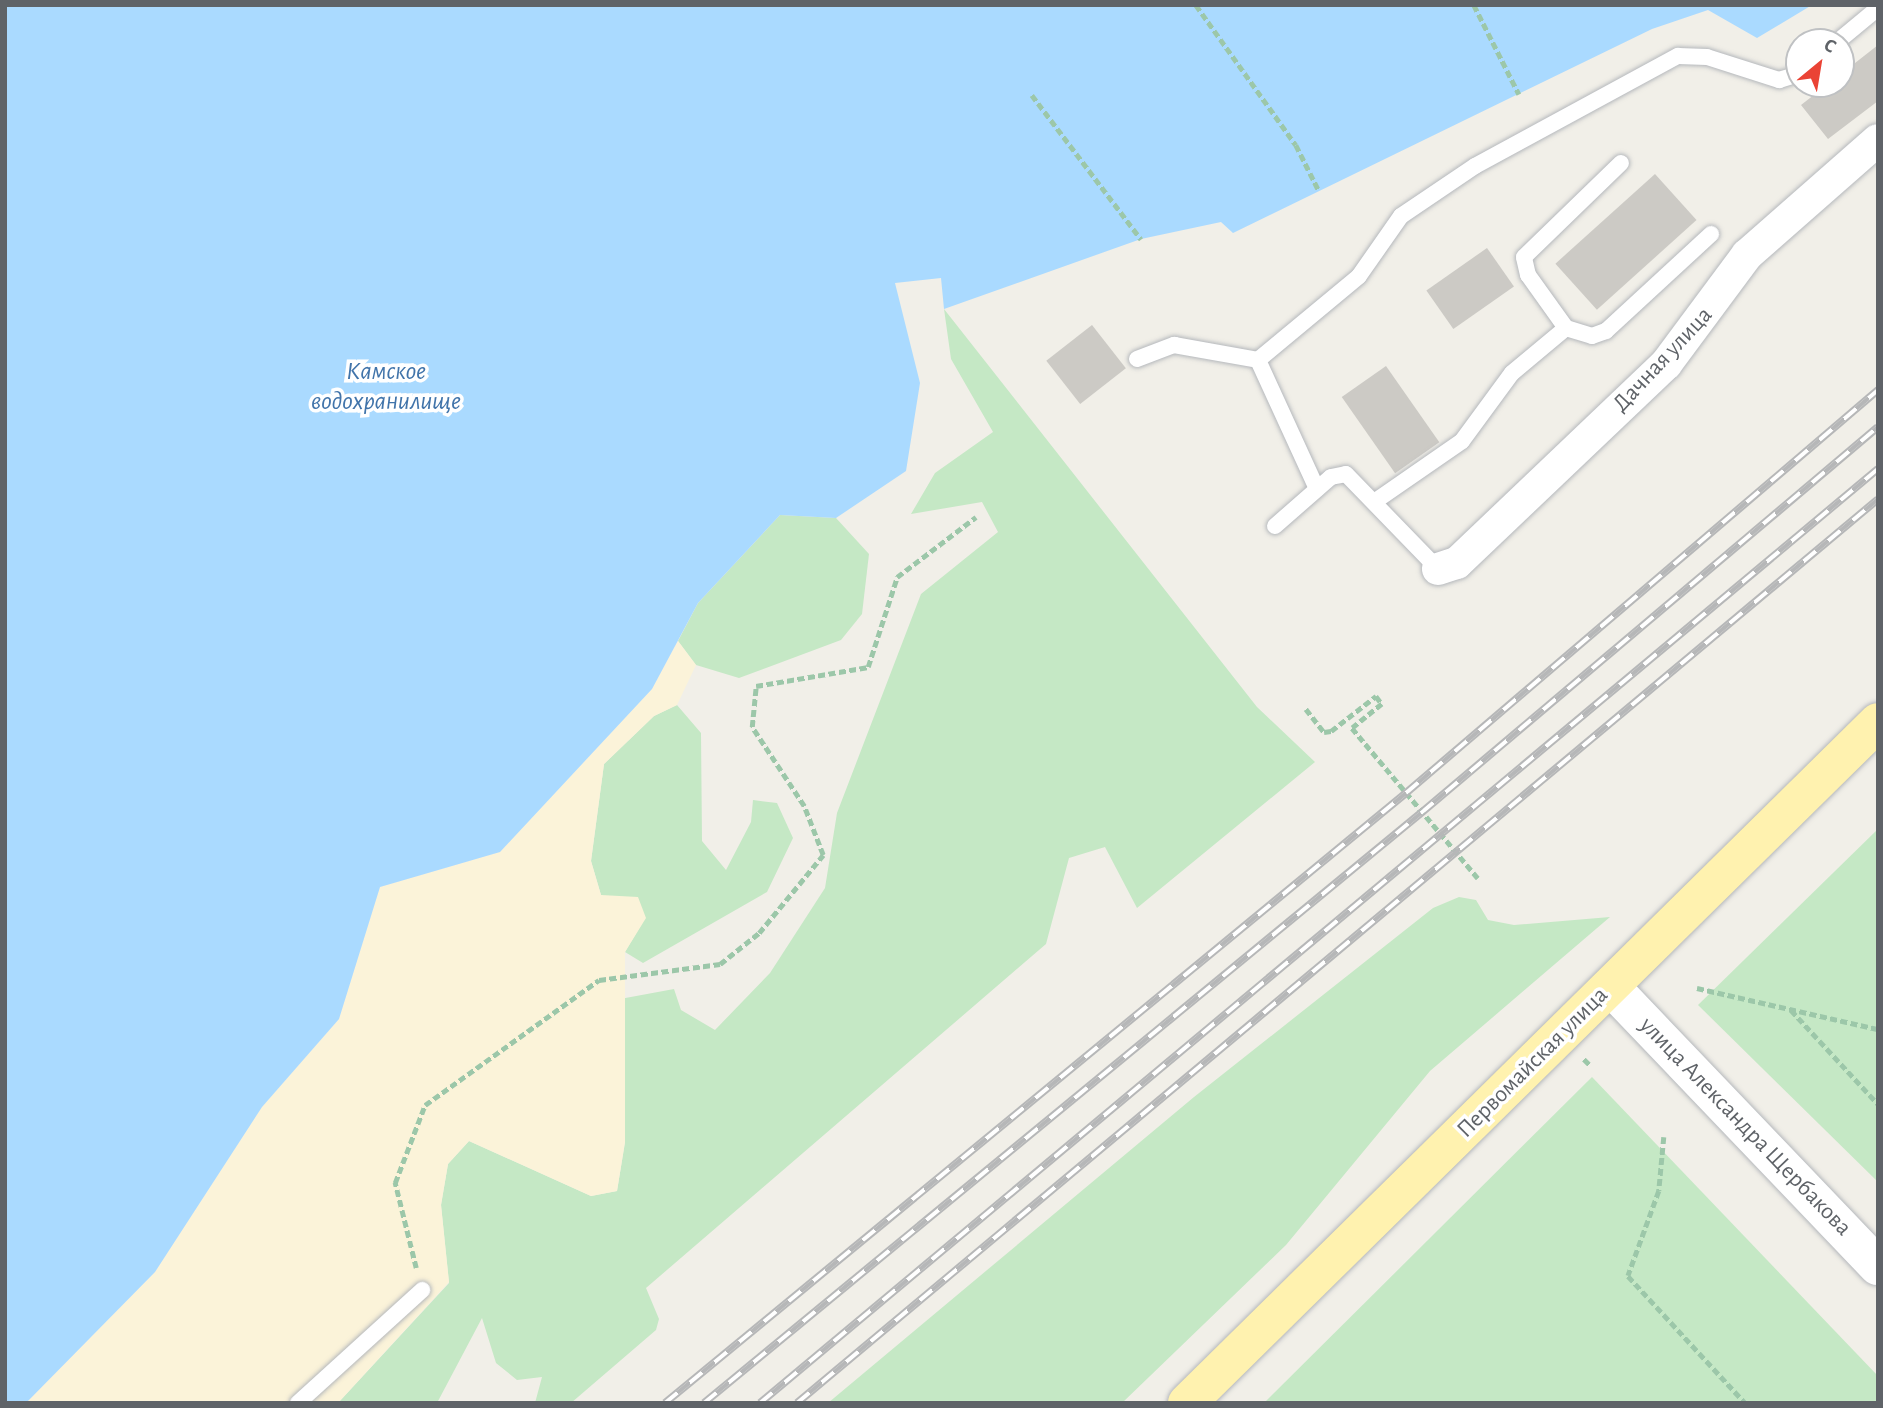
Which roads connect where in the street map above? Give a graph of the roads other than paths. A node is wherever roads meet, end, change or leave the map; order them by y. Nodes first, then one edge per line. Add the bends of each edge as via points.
1 (1878, 8) edge
2 (1854, 28) edge
3 (1785, 78) edge
4 (1878, 140) edge
5 (1621, 163) dead end
6 (1711, 234) dead end
7 (1566, 328) junction
8 (1137, 359) dead end
9 (1258, 360) junction
10 (1317, 489) junction
11 (1374, 502) junction
12 (1275, 526) dead end
13 (1438, 569) joint
14 (1878, 722) edge
15 (1611, 987) junction
16 (1878, 1266) edge
17 (422, 1290) road end
18 (298, 1403) edge
19 (1187, 1403) edge

1 - 2 lane
3 - 9 lane via 1689,54 1665,62 1475,166 1401,216 1359,276
4 - 13 street, Дачная улица via 1748,255 1666,365 1457,563
5 - 7 lane via 1524,257 1528,275
6 - 7 lane via 1606,331 1592,336
7 - 11 lane via 1511,373 1462,441
8 - 9 lane via 1174,345
9 - 10 lane
10 - 11 lane via 1346,474
10 - 12 lane
11 - 13 lane
14 - 15 main road, Первомайская улица
15 - 16 street, улица Александра Щербакова
15 - 19 main road, Первомайская улица
17 - 18 lane

